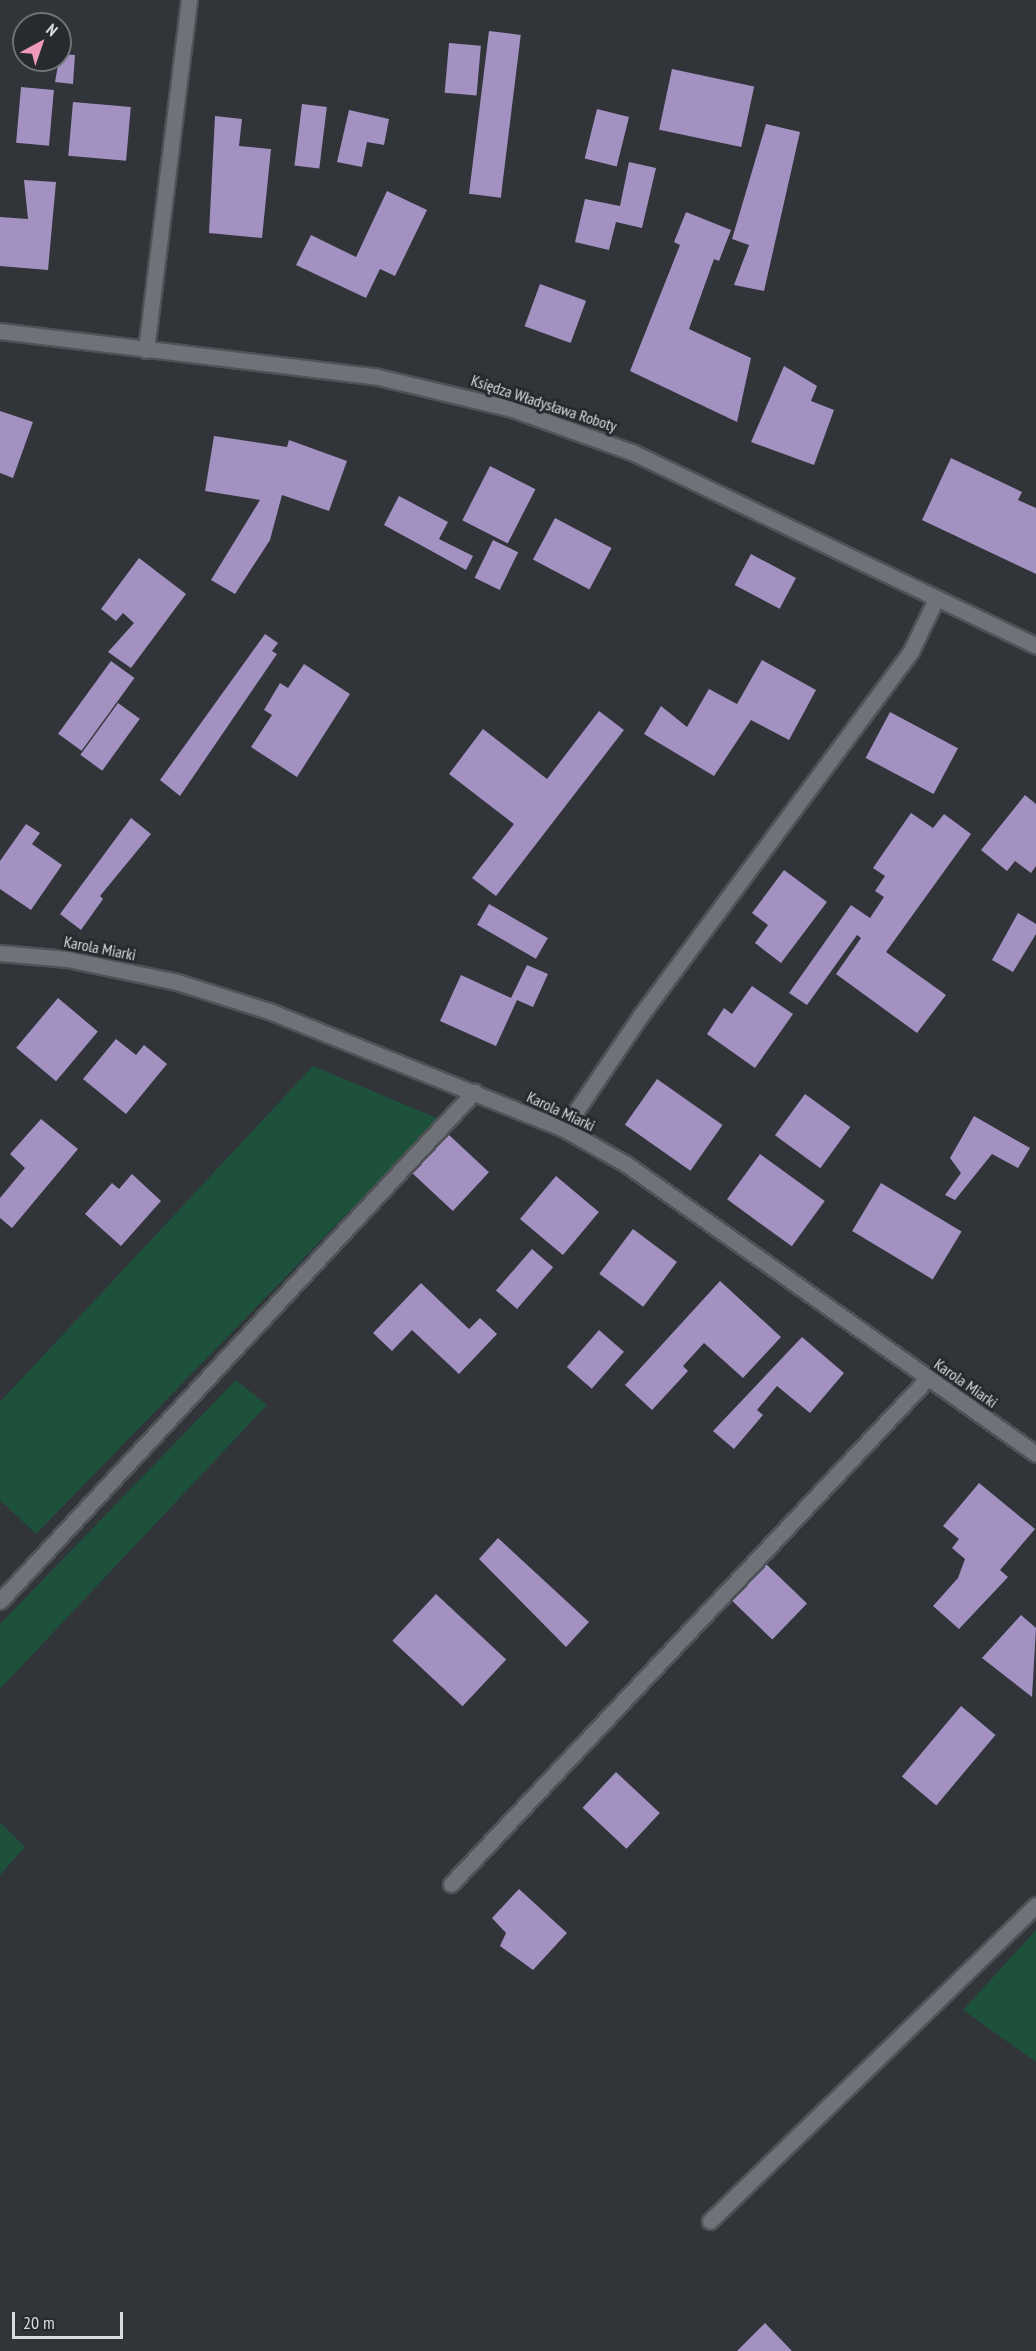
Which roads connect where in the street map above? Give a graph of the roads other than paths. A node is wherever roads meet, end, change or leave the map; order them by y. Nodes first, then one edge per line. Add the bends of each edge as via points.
1 (189, 0) edge
2 (0, 331) edge
3 (146, 350) junction
4 (935, 601) junction
5 (1036, 646) edge
6 (0, 953) edge
7 (474, 1092) junction
8 (564, 1129) junction
9 (928, 1378) junction
10 (1036, 1454) edge
11 (0, 1601) edge
12 (451, 1884) dead end
13 (1036, 1905) edge
14 (710, 2221) dead end

1 - 3 street
2 - 3 street, Księdza Władysława Roboty
3 - 4 street, Księdza Władysława Roboty via 374,376 534,416 701,483
4 - 5 street, Księdza Władysława Roboty
4 - 8 street via 911,651 641,1015
6 - 7 street, Karola Miarki via 68,959 177,982 268,1011
7 - 8 street, Karola Miarki
7 - 11 street
8 - 9 street, Karola Miarki via 626,1164
9 - 10 street, Karola Miarki
9 - 12 street
13 - 14 street

